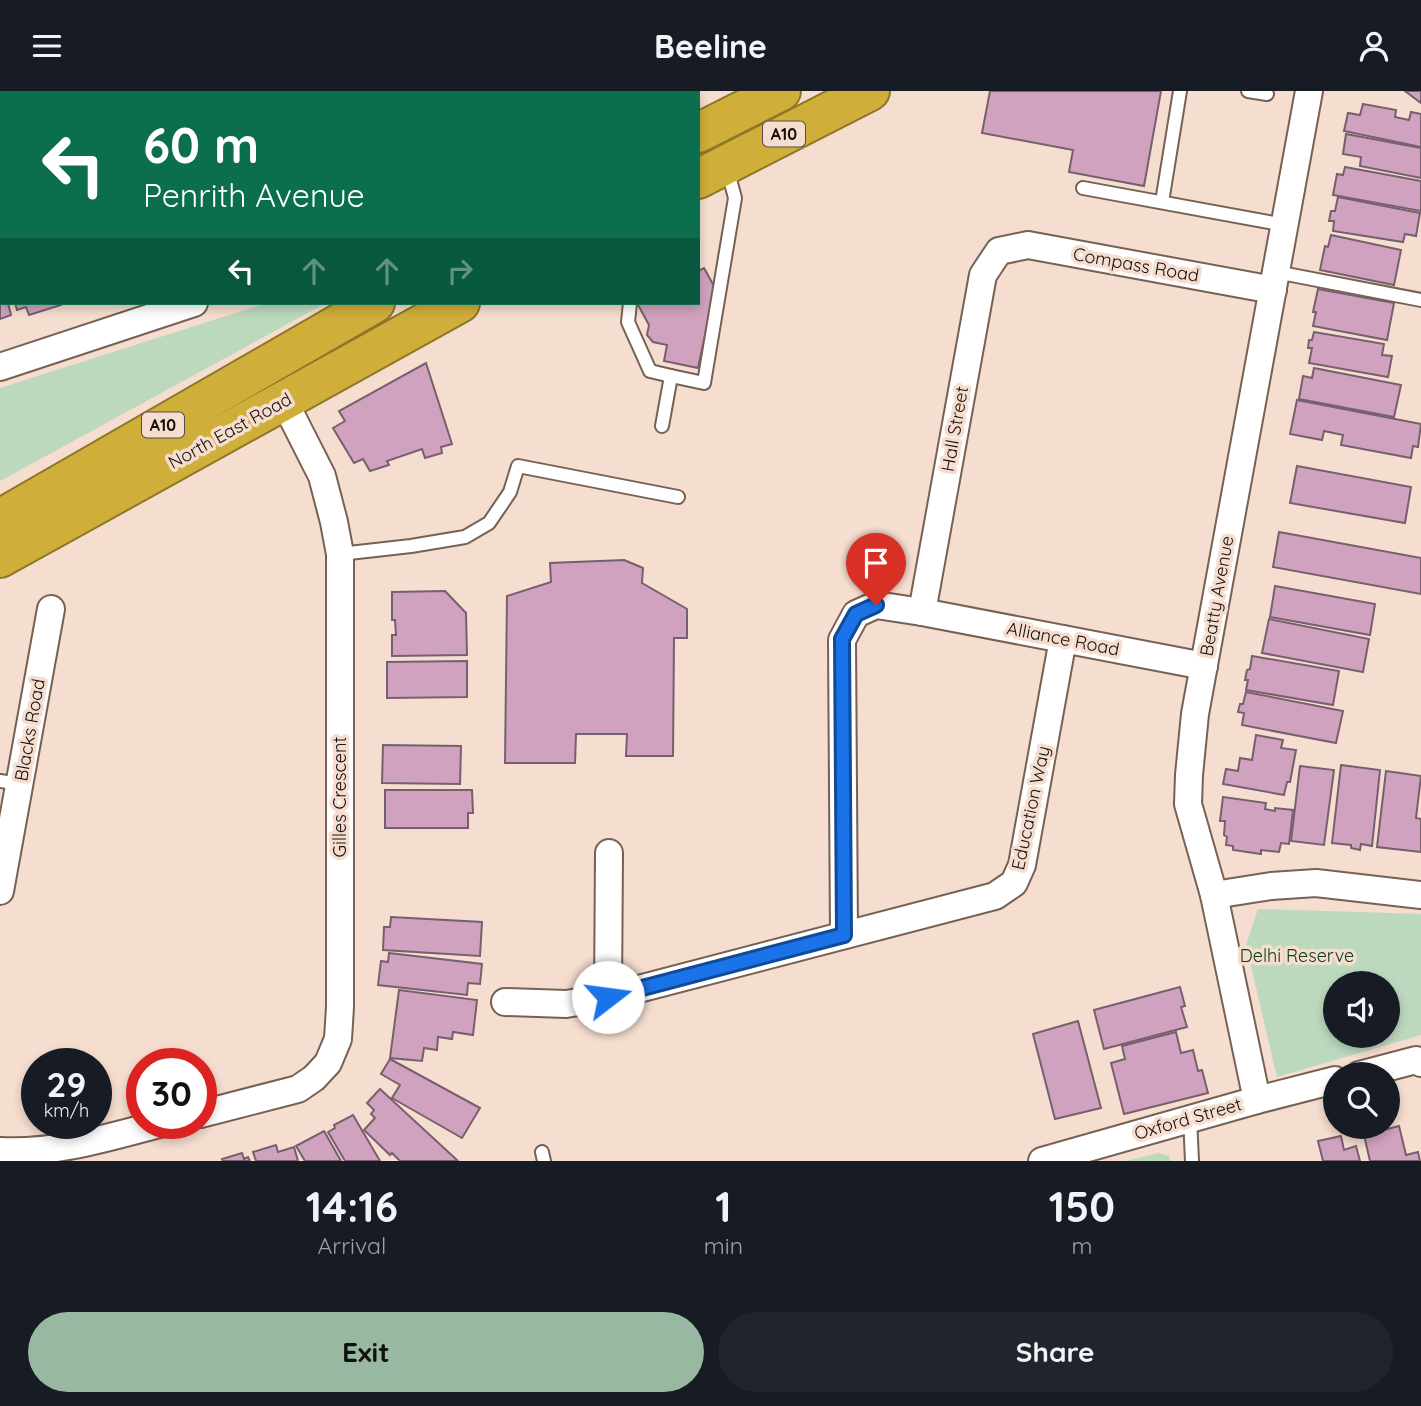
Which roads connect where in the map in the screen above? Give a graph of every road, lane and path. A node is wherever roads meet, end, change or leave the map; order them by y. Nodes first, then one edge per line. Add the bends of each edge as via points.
1 (781, 91) edge
2 (870, 91) edge
3 (1180, 91) edge
4 (1248, 91) edge
5 (1309, 91) edge
6 (1267, 94) dead end
7 (700, 132) edge
8 (712, 172) edge
9 (1083, 188) dead end
10 (1161, 202) junction
11 (1285, 225) junction
12 (999, 251) joint
13 (1274, 281) junction
14 (1421, 300) edge
15 (188, 305) edge
16 (372, 305) edge
17 (454, 305) edge
18 (630, 305) edge
19 (0, 367) edge
20 (671, 376) junction
21 (284, 401) junction
22 (662, 426) dead end
23 (678, 496) dead end
24 (1, 552) edge
25 (340, 554) junction
26 (51, 609) dead end
27 (922, 612) junction
28 (1063, 639) junction
29 (1204, 666) junction
30 (10, 783) edge
31 (609, 853) dead end
32 (0, 891) edge
33 (1214, 895) junction
34 (1421, 895) edge
35 (844, 935) junction
36 (608, 997) junction
37 (505, 1002) dead end
38 (1419, 1058) edge
39 (1400, 1063) edge
40 (1323, 1083) edge
41 (1257, 1100) junction
42 (217, 1110) edge
43 (1190, 1118) junction
44 (126, 1133) edge
45 (0, 1151) edge
46 (1042, 1161) edge
47 (1192, 1161) edge

1 - 7 highway, A10
2 - 8 highway, A10
3 - 10 lane
4 - 6 lane
5 - 11 street, Beatty Avenue
8 - 20 lane via 735,198 704,383
9 - 10 lane
10 - 11 lane
11 - 13 street, Beatty Avenue
12 - 13 street, Compass Road via 1028,245
12 - 27 street, Hall Street via 983,275
13 - 14 lane
13 - 29 street, Beatty Avenue
15 - 19 street
16 - 24 highway, North East Road / A10
17 - 21 highway, North East Road / A10
18 - 20 lane via 628,322 650,371
20 - 22 lane
21 - 24 highway, North East Road / A10
21 - 25 street, Gilles Crescent via 322,476
23 - 25 lane via 518,466 510,492 489,523 465,537
25 - 42 street, Gilles Crescent via 338,1038 328,1063 298,1089
26 - 30 street, Blacks Road
27 - 28 street, Alliance Road
27 - 35 street, Alliance Road via 876,605 856,614 842,639
28 - 29 street, Alliance Road
28 - 35 street, Education Way via 1022,865 1014,883 995,896
29 - 33 street, Beatty Avenue via 1188,804
30 - 32 street, Blacks Road
31 - 36 street
33 - 34 street via 1316,883
33 - 41 street, Beatty Avenue
35 - 36 street, Education Way
36 - 37 street, Education Way via 566,1004
38 - 39 street
40 - 41 street, Oxford Street
41 - 43 street, Oxford Street
43 - 46 street, Oxford Street
43 - 47 lane
44 - 45 street via 83,1144

